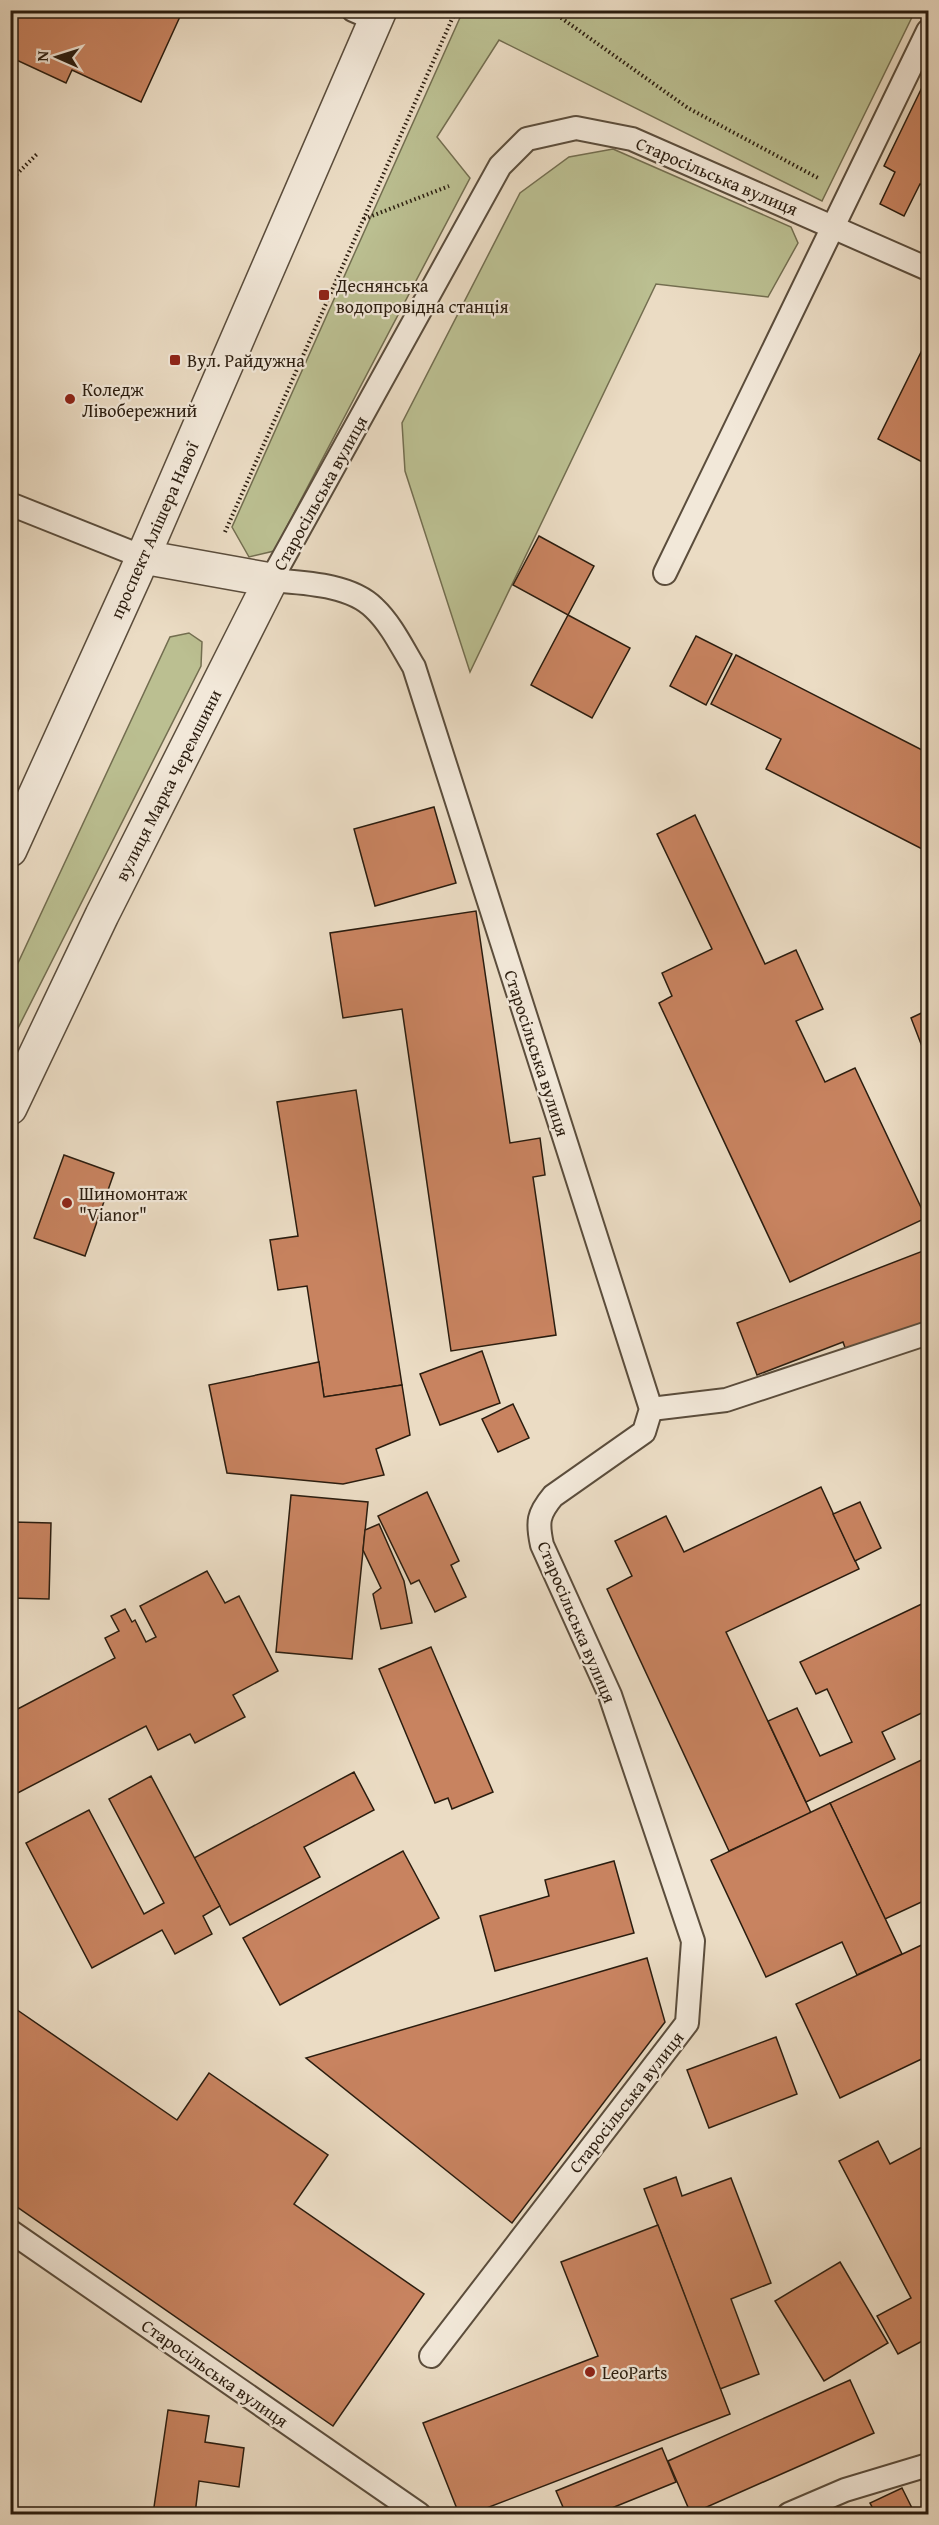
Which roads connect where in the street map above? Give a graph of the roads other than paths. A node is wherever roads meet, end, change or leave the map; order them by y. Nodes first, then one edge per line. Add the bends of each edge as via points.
1 (370, 14) edge
2 (928, 31) edge
3 (834, 226) junction
4 (928, 269) edge
5 (10, 504) edge
6 (143, 557) junction
7 (665, 573) dead end
8 (272, 580) junction
9 (10, 850) edge
10 (10, 1108) edge
11 (928, 1333) edge
12 (651, 1409) junction
13 (10, 2231) edge
14 (431, 2356) dead end
15 (928, 2464) edge
16 (419, 2514) edge
17 (789, 2514) edge

1 - 6 street, проспект Алішера Навої
2 - 3 lane
3 - 4 lane, Старосільська вулиця
3 - 7 lane
3 - 8 lane, Старосільська вулиця via 632,139 576,128 527,139 500,166
5 - 6 lane
6 - 8 street
6 - 9 street, проспект Алішера Навої
8 - 10 street, вулиця Марка Черемшини via 102,915
8 - 12 lane, Старосільська вулиця via 342,590 373,607 414,667
11 - 12 lane via 726,1400
12 - 14 lane, Старосільська вулиця via 644,1432 553,1496 541,1510 538,1527 542,1545 610,1695 693,1941 687,2023
13 - 16 lane, Старосільська вулиця
15 - 17 lane via 845,2490

